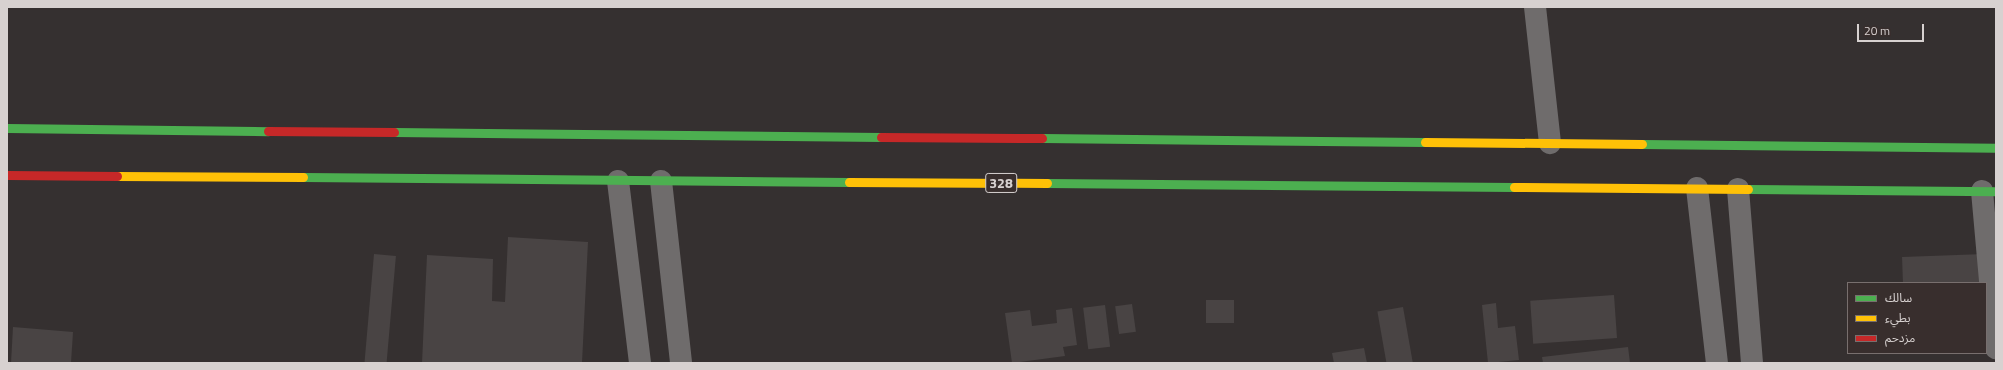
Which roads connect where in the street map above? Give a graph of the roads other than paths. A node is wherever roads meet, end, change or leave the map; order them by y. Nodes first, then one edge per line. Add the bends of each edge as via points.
1 (1535, 7) edge
2 (7, 128) edge
3 (1550, 144) junction
4 (1996, 148) edge
5 (7, 175) edge
6 (618, 180) junction
7 (661, 181) junction
8 (1697, 188) junction
9 (1738, 189) junction
10 (1989, 191) edge
11 (1996, 348) edge
12 (640, 363) edge
13 (681, 363) edge
14 (1716, 363) edge
15 (1752, 363) edge

1 - 3 street
2 - 3 main road
3 - 4 main road
5 - 6 main road, 328
6 - 7 main road, 328
6 - 12 street
7 - 8 main road, 328
7 - 13 street
8 - 9 main road, 328
8 - 14 street
9 - 10 main road, 328
9 - 15 street
10 - 11 street

